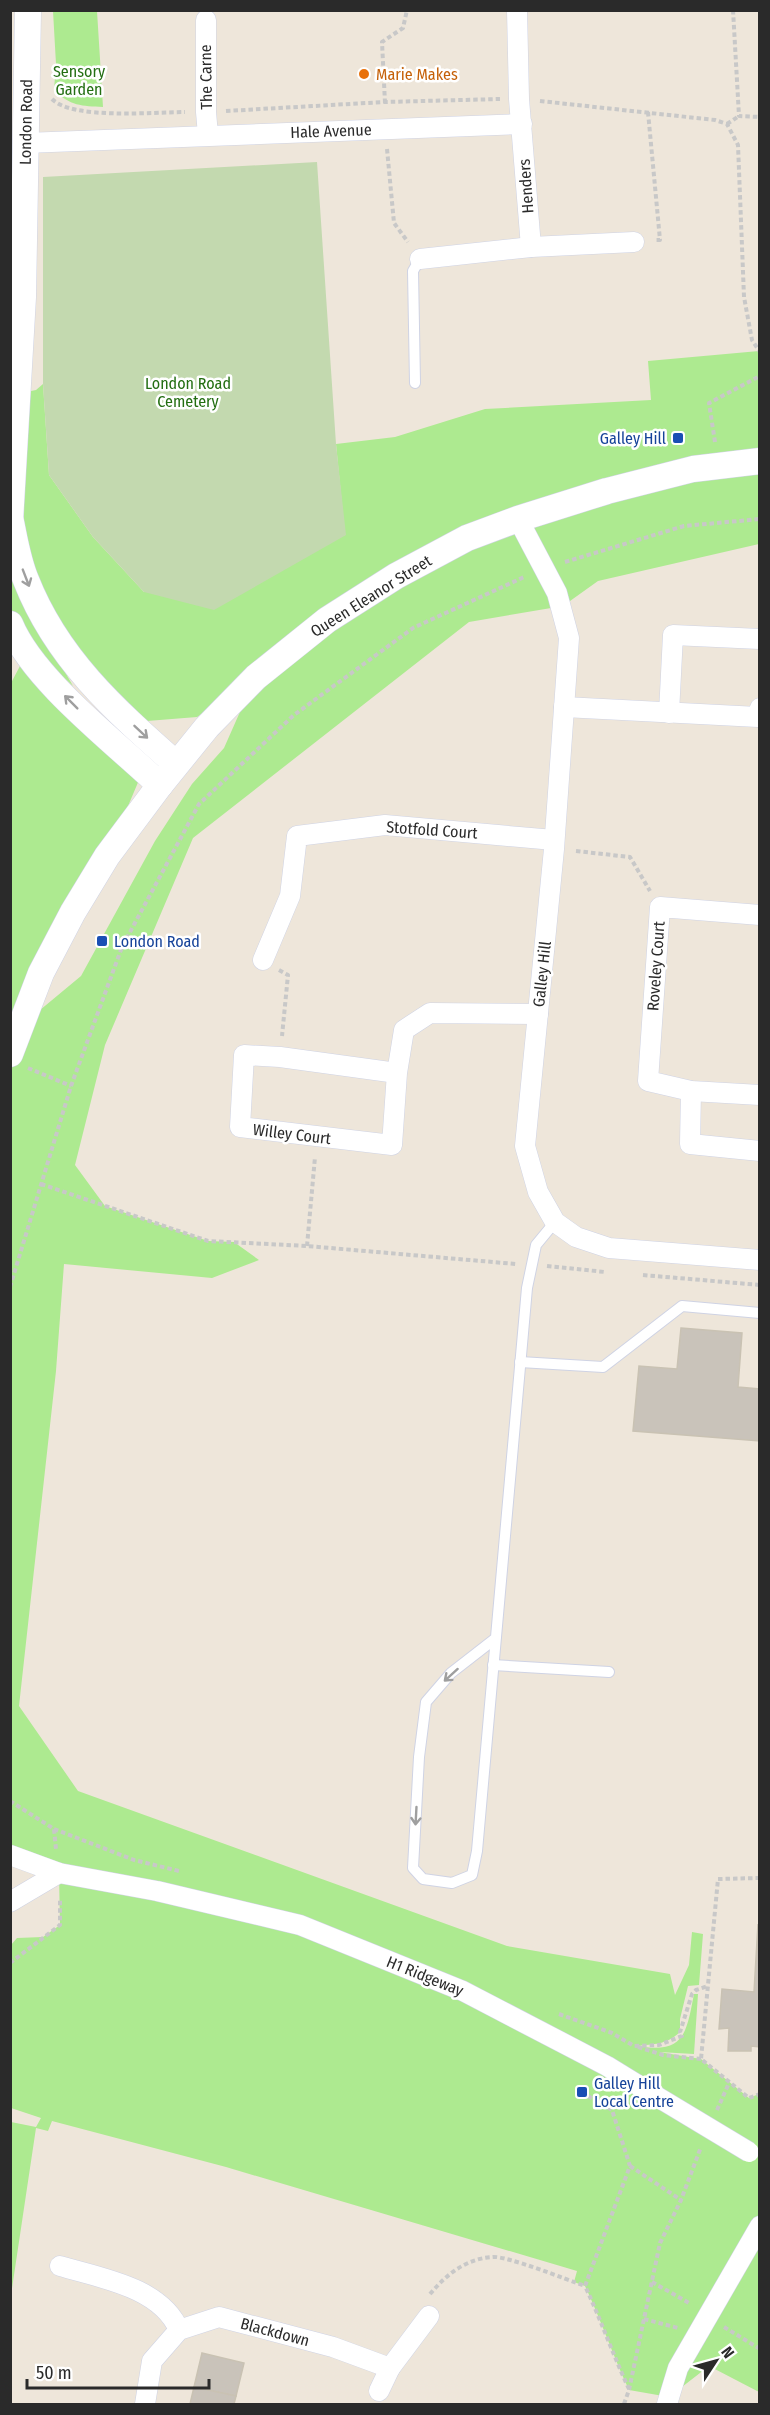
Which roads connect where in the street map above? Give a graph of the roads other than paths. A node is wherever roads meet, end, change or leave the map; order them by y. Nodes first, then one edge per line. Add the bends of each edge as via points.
1 (28, 10) edge
2 (517, 10) edge
3 (206, 20) dead end
4 (522, 124) junction
5 (208, 135) junction
6 (26, 143) junction
7 (634, 242) road end
8 (531, 247) junction
9 (420, 260) joint
10 (415, 383) dead end
11 (759, 461) edge
12 (518, 519) junction
13 (10, 522) edge
14 (759, 639) edge
15 (13, 640) edge
16 (564, 707) junction
17 (759, 708) edge
18 (669, 713) junction
19 (176, 765) junction
20 (160, 785) junction
21 (554, 845) junction
22 (759, 915) edge
23 (263, 960) road end
24 (538, 1014) junction
25 (16, 1059) edge
26 (397, 1073) junction
27 (691, 1091) junction
28 (759, 1095) edge
29 (759, 1151) edge
30 (555, 1222) junction
31 (759, 1260) edge
32 (759, 1313) edge
33 (520, 1362) junction
34 (496, 1638) junction
35 (493, 1665) junction
36 (609, 1672) dead end
37 (10, 1855) edge
38 (60, 1874) junction
39 (10, 1902) edge
40 (754, 2155) edge
41 (759, 2226) edge
42 (60, 2266) dead end
43 (429, 2316) dead end
44 (179, 2330) junction
45 (390, 2368) junction
46 (379, 2391) dead end
47 (145, 2404) edge
48 (667, 2404) edge

1 - 6 street, London Road
2 - 4 street
3 - 5 street, The Carne
4 - 5 street, Hale Avenue
4 - 8 street, Henders
5 - 6 street, Hale Avenue
6 - 13 street, London Road via 23,297
7 - 8 street
8 - 9 street
9 - 10 lane via 413,272
11 - 12 street, Queen Eleanor Street via 693,469
12 - 16 street, Galley Hill via 556,593 569,638
12 - 19 street, Queen Eleanor Street via 467,538 396,576 327,621 256,677
13 -> 19 street, London Road via 26,581 61,646 95,688
14 - 18 street via 673,634
20 -> 15 street via 79,710
16 - 18 street
16 - 21 street, Galley Hill
17 - 18 street via 758,717
19 - 20 street, Queen Eleanor Street
20 - 25 street, Queen Eleanor Street via 107,856 73,912 41,973
21 - 23 street, Stotfold Court via 385,825 297,836 290,896
21 - 24 street, Galley Hill
22 - 27 street, Roveley Court via 660,907 648,1081
24 - 26 street, Willey Court via 430,1013 404,1030
24 - 30 street, Galley Hill via 525,1146 538,1192
26 - 26 street, Willey Court via 244,1055 240,1127 392,1145
27 - 28 street, Roveley Court
27 - 29 street via 690,1144
30 - 31 street, Galley Hill via 576,1237 609,1248
30 - 33 lane via 536,1245 527,1288
32 - 33 lane via 682,1306 603,1367
33 - 34 lane
34 - 35 lane
34 -> 35 lane via 452,1673 426,1702 413,1868 423,1879 452,1883 472,1875
35 - 36 lane
37 - 38 street, H1 Ridgeway
38 - 39 street
38 - 40 street, H1 Ridgeway, bridge via 157,1890 300,1925 463,1991 607,2066
41 - 48 street via 678,2368
42 - 44 street via 122,2284 151,2298 174,2319
43 - 45 street
44 - 45 street, Blackdown via 219,2317
44 - 47 street via 152,2361
45 - 46 street

